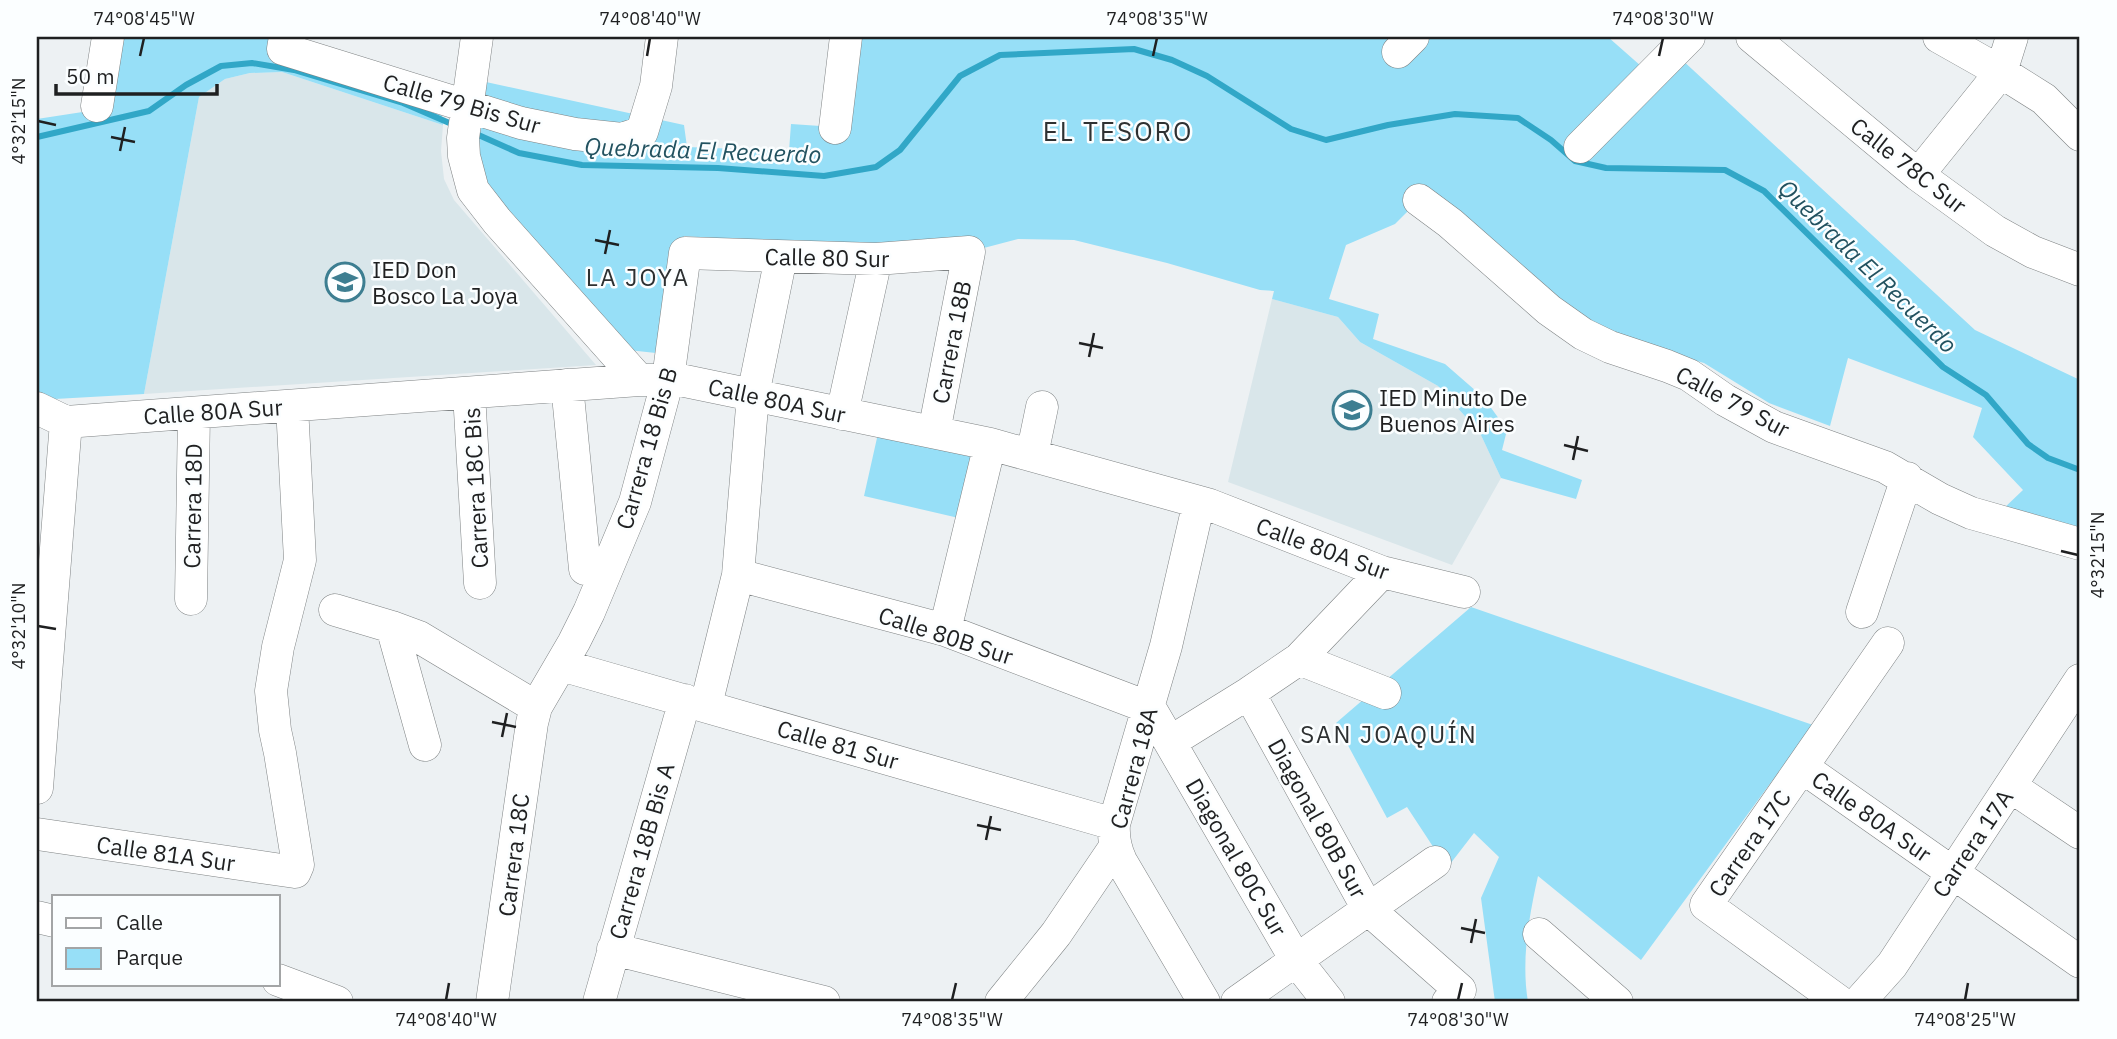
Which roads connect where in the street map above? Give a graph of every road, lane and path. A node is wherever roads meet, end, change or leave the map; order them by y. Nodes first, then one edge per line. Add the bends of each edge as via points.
1 (108, 37) edge
2 (477, 37) edge
3 (662, 37) edge
4 (846, 37) edge
5 (1689, 37) edge
6 (1752, 37) edge
7 (1939, 37) edge
8 (2012, 37) edge
9 (284, 43) edge
10 (2001, 72) junction
11 (97, 106) dead end
12 (465, 122) junction
13 (835, 128) dead end
14 (2080, 135) edge
15 (1580, 147) dead end
16 (1918, 175) junction
17 (1419, 200) dead end
18 (969, 252) joint
19 (685, 253) joint
20 (781, 257) junction
21 (876, 259) junction
22 (2080, 270) edge
23 (653, 379) junction
24 (567, 385) junction
25 (469, 393) junction
26 (752, 395) junction
27 (292, 406) junction
28 (1042, 407) dead end
29 (37, 408) edge
30 (194, 413) junction
31 (842, 414) junction
32 (66, 422) junction
33 (934, 432) junction
34 (990, 444) junction
35 (1032, 455) junction
36 (1907, 478) junction
37 (1199, 502) junction
38 (47, 519) edge
39 (2080, 544) edge
40 (585, 569) dead end
41 (1382, 572) junction
42 (738, 575) junction
43 (480, 583) dead end
44 (1464, 592) dead end
45 (191, 599) dead end
46 (335, 610) dead end
47 (1862, 612) dead end
48 (392, 627) junction
49 (946, 630) junction
50 (1888, 643) dead end
51 (1299, 659) junction
52 (561, 664) junction
53 (41, 676) edge
54 (1250, 693) junction
55 (1385, 693) dead end
56 (2077, 694) edge
57 (695, 702) junction
58 (536, 707) junction
59 (1150, 708) junction
60 (1170, 742) junction
61 (425, 745) dead end
62 (1802, 767) junction
63 (2010, 786) junction
64 (37, 788) edge
65 (2080, 833) edge
66 (37, 834) edge
67 (1114, 835) junction
68 (1436, 862) dead end
69 (1953, 872) junction
70 (1368, 909) junction
71 (1539, 934) dead end
72 (613, 949) junction
73 (1296, 960) junction
74 (2080, 962) edge
75 (280, 981) edge
76 (1454, 996) edge
77 (337, 1002) edge
78 (492, 1002) edge
79 (600, 1002) edge
80 (824, 1002) edge
81 (1002, 1002) edge
82 (1204, 1002) edge
83 (1237, 1002) edge
84 (1329, 1002) edge
85 (1617, 1002) edge
86 (1840, 1002) edge
87 (1859, 1002) edge

1 - 11 street
2 - 12 street
3 - 12 street, Calle 79 Bis Sur via 656,86 642,132 622,139 522,122
4 - 13 street
5 - 15 street
6 - 16 street, Calle 78C Sur
7 - 10 street
8 - 10 street
9 - 12 street, Calle 79 Bis Sur
10 - 14 street via 2045,99
10 - 16 street
12 - 23 street via 467,173 480,201
16 - 22 street, Calle 78C Sur via 2005,237
17 - 36 street, Calle 79 Sur via 1583,334 1689,375 1774,427 1850,452
18 - 21 street, Calle 80 Sur
18 - 33 street, Carrera 18B
19 - 20 street, Calle 80 Sur
19 - 23 street, Carrera 18 Bis B
20 - 21 street, Calle 80 Sur
20 - 26 street, Carrera 18B Bis A
21 - 31 street
23 - 24 street, Calle 80A Sur
23 - 26 street, Calle 80A Sur
23 - 52 street, Carrera 18 Bis B via 635,502 589,612
24 - 25 street, Calle 80A Sur
24 - 40 street
25 - 27 street, Calle 80A Sur
25 - 43 street, Carrera 18C Bis
26 - 31 street, Calle 80A Sur
26 - 42 street, Carrera 18B Bis A
27 - 30 street, Calle 80A Sur
27 - 66 street, Calle 81A Sur via 300,560 271,691 298,865 295,872
28 - 35 street
29 - 32 street
30 - 32 street, Calle 80A Sur
30 - 45 street, Carrera 18D
31 - 33 street, Calle 80A Sur
32 - 38 street
33 - 34 street, Calle 80A Sur
34 - 35 street, Calle 80A Sur
34 - 49 street
35 - 37 street, Calle 80A Sur
36 - 39 street, Calle 79 Sur via 1971,513
36 - 47 street
37 - 41 street, Calle 80A Sur
37 - 59 street, Carrera 18A
38 - 53 street
41 - 44 street, Calle 80A Sur
41 - 51 street
42 - 49 street, Calle 80B Sur
42 - 57 street, Carrera 18B Bis A
46 - 48 street
48 - 58 street via 444,650
48 - 61 street
49 - 59 street, Calle 80B Sur
50 - 62 street, Carrera 17C
51 - 54 street
51 - 55 street
52 - 57 street, Calle 81 Sur
52 - 58 street, Carrera 18 Bis B
53 - 64 street
54 - 60 street
54 - 70 street, Diagonal 80B Sur
56 - 63 street, Carrera 17A
57 - 67 street, Calle 81 Sur
57 - 72 street, Carrera 18B Bis A
58 - 78 street, Carrera 18C
59 - 60 street, Diagonal 80C Sur
59 - 67 street, Carrera 18A
60 - 73 street, Diagonal 80C Sur
62 - 69 street, Calle 80A Sur
62 - 86 street, Carrera 17C via 1706,905
63 - 65 street
63 - 69 street, Carrera 17A
67 - 81 street, Carrera 18A via 1056,934
67 - 82 street via 1121,861
68 - 70 street
69 - 74 street, Calle 80A Sur
69 - 87 street, Carrera 17A via 1892,965
70 - 73 street
70 - 76 street, Diagonal 80B Sur
71 - 85 street
72 - 79 street, Carrera 18B Bis A
72 - 80 street
73 - 83 street
73 - 84 street, Diagonal 80C Sur
75 - 77 street

